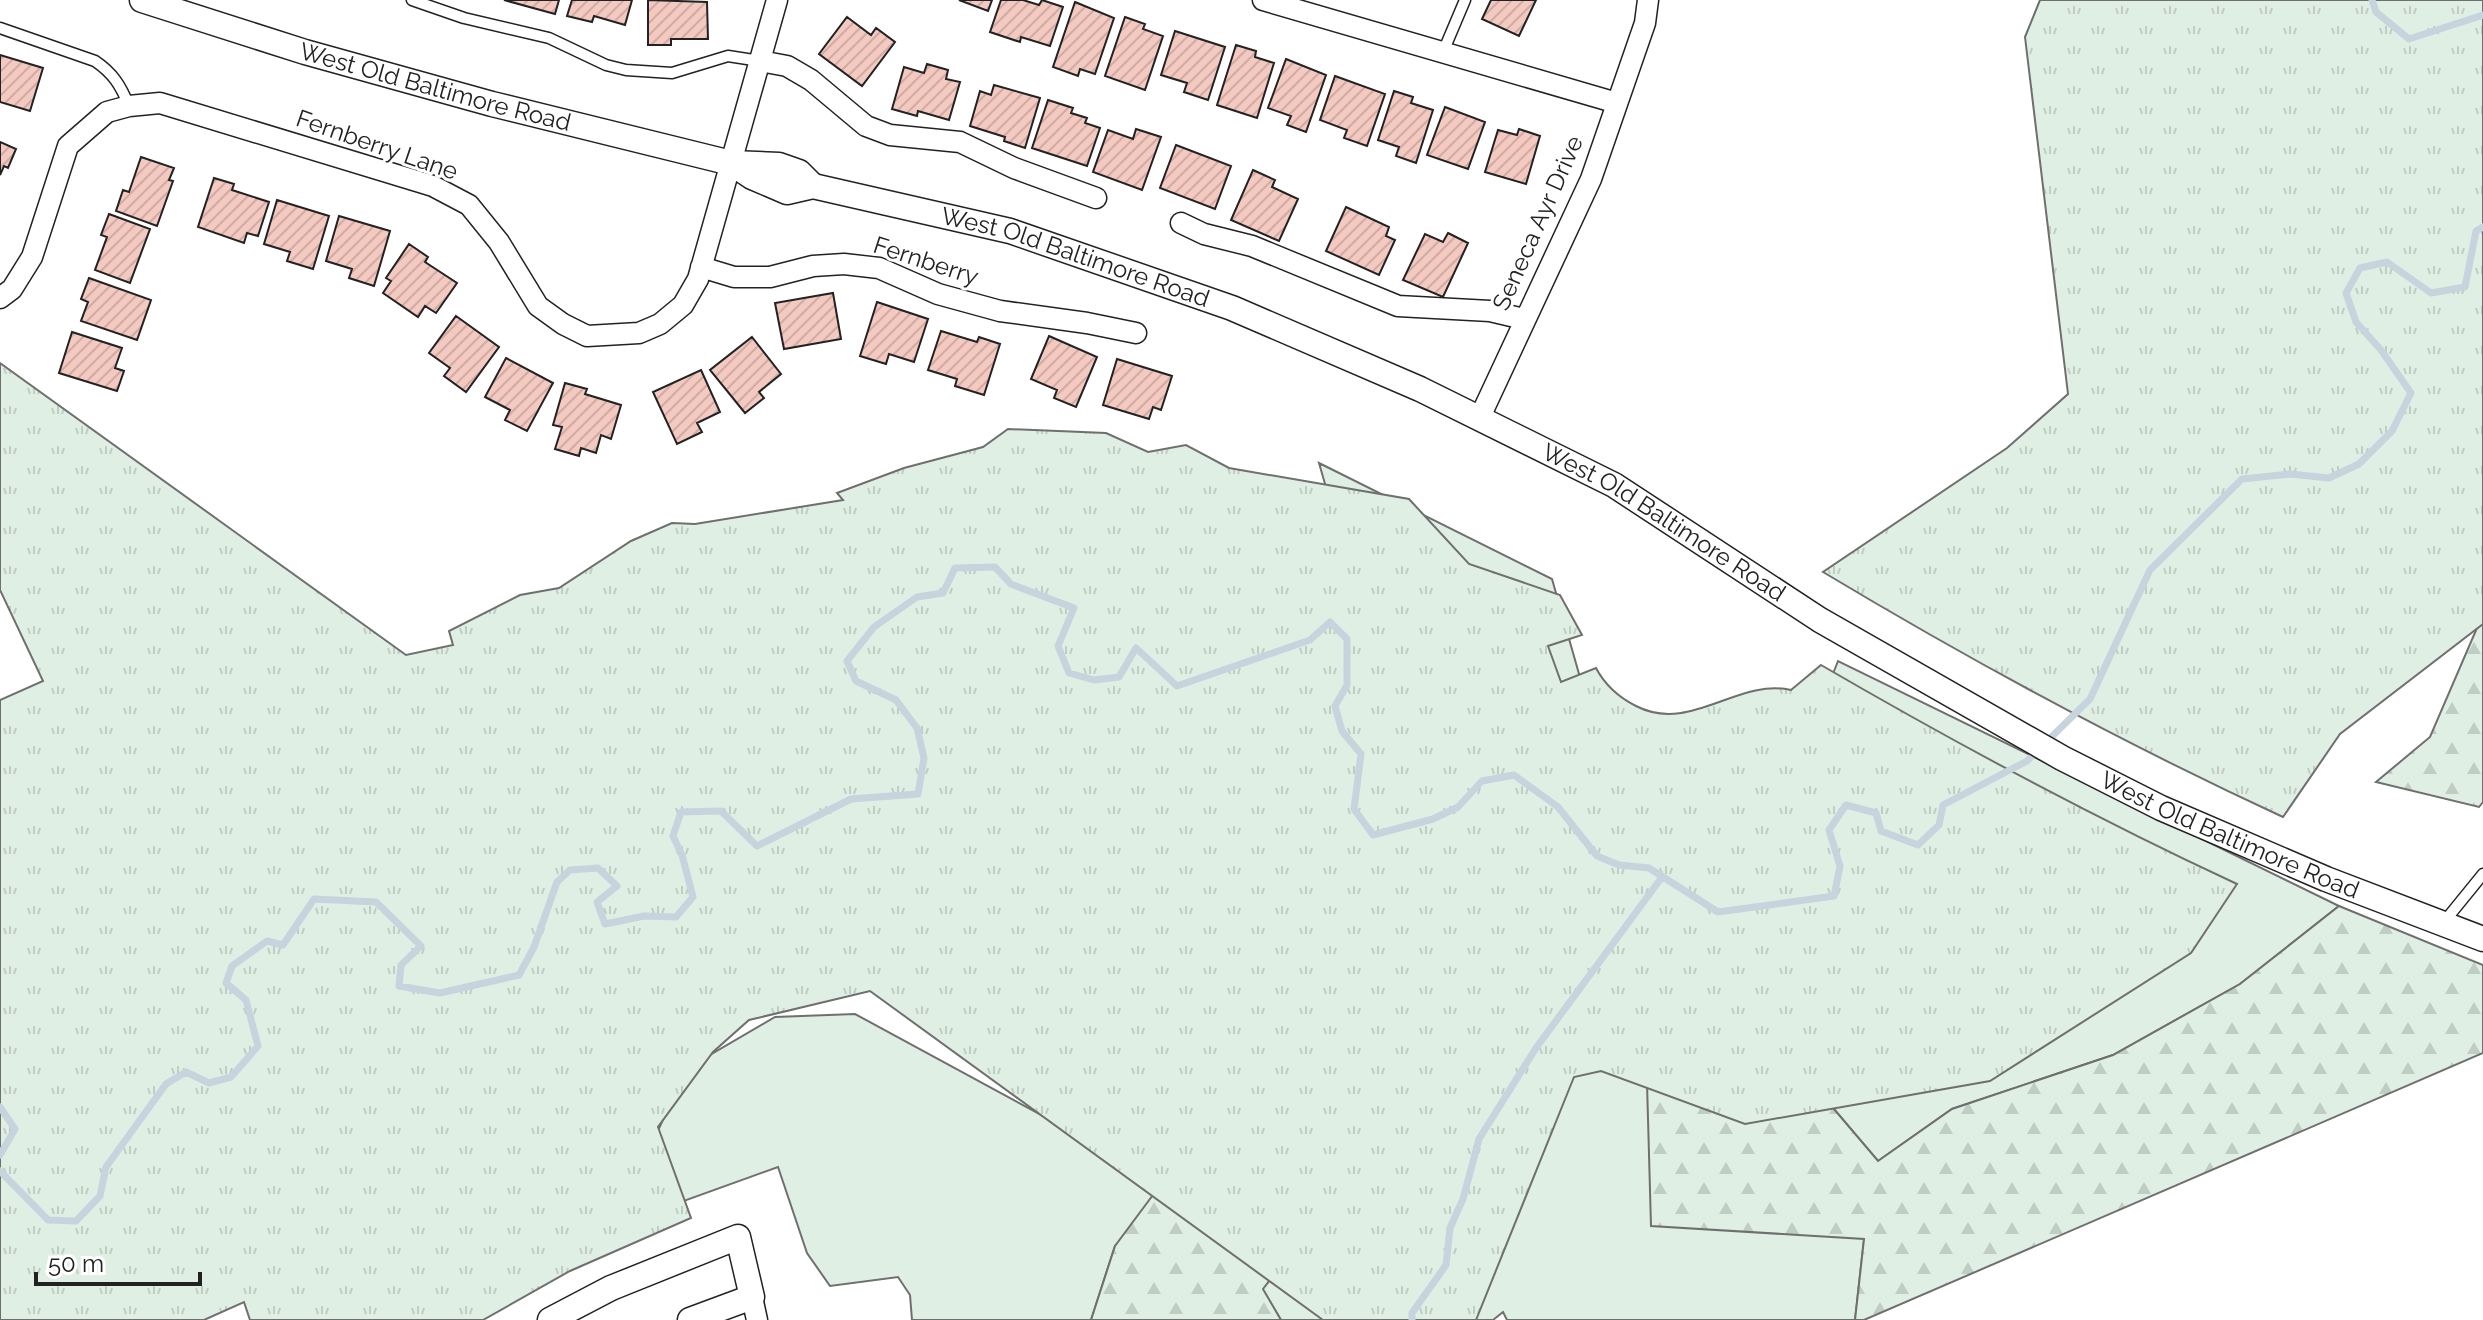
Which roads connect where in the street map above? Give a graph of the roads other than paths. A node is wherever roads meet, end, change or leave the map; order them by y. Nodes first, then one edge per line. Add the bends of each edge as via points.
1 (142, 0) edge
2 (412, 0) edge
3 (777, 0) edge
4 (1263, 0) edge
5 (1465, 0) edge
6 (1648, 0) edge
7 (1300, 5) edge
8 (0, 28) edge
9 (1443, 52) junction
10 (760, 61) junction
11 (1617, 103) junction
12 (129, 106) junction
13 (731, 163) junction
14 (1096, 198) dead end
15 (1181, 223) dead end
16 (701, 267) junction
17 (0, 298) edge
18 (1524, 319) junction
19 (1136, 333) dead end
20 (1480, 417) junction
21 (2483, 874) edge
22 (2443, 924) junction
23 (2483, 939) edge
24 (755, 1309) edge
25 (550, 1320) edge
26 (690, 1320) edge

1 - 13 street, West Old Baltimore Road via 492,104
2 - 10 lane via 549,38 626,70 672,73 728,56
3 - 10 street, Fernberry Lane
4 - 7 street
5 - 9 lane
6 - 11 street, Seneca Ayr Drive
7 - 9 street
8 - 12 lane via 95,61 121,85
9 - 11 street
10 - 13 street, Fernberry Lane
10 - 14 street via 787,66 811,80 866,126 890,135 960,142
11 - 18 street, Seneca Ayr Drive via 1591,179
12 - 16 street, Fernberry Lane via 160,103 433,186 469,205 538,306 587,336 639,333 660,324 683,305
12 - 17 street, Fernberry Lane via 107,112 68,146 32,257
13 - 16 street, Fernberry Lane
13 - 20 street, West Old Baltimore Road via 787,192 813,186 1010,231 1232,308
15 - 18 street via 1398,306 1490,311
16 - 19 street, Fernberry via 734,277 770,277 844,264 879,268 938,294 1000,311
18 - 20 street, Seneca Ayr Drive
20 - 22 street, West Old Baltimore Road via 1614,485 1820,620 2062,758 2161,808
21 - 22 lane
22 - 23 street, West Old Baltimore Road
24 - 25 street via 738,1237 611,1288
24 - 26 street

